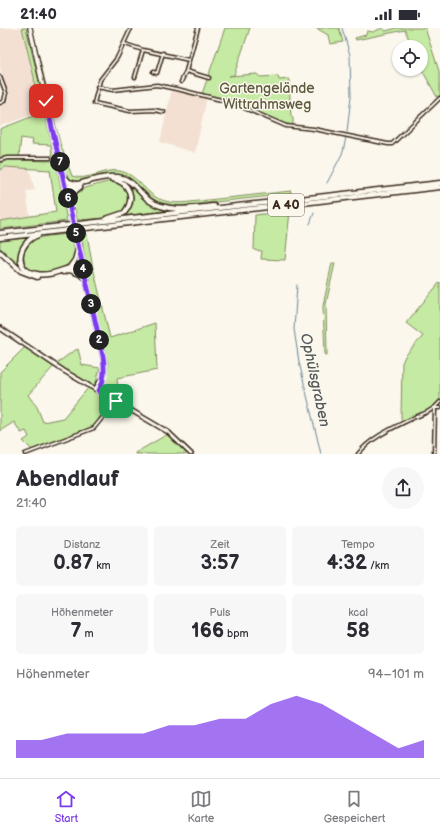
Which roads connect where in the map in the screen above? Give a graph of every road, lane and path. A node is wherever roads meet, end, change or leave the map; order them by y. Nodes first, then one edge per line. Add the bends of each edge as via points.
1 (30, 28) edge
2 (132, 28) edge
3 (198, 28) edge
4 (125, 44) junction
5 (143, 50) junction
6 (163, 53) junction
7 (190, 60) junction
8 (186, 71) junction
9 (153, 72) dead end
10 (0, 77) edge
11 (135, 77) dead end
12 (209, 78) dead end
13 (181, 82) dead end
14 (97, 87) junction
15 (440, 98) edge
16 (0, 103) edge
17 (164, 112) dead end
18 (50, 158) dead end
19 (0, 160) edge
20 (63, 176) junction
21 (440, 183) edge
22 (81, 185) junction
23 (440, 187) edge
24 (66, 188) junction
25 (69, 203) junction
26 (242, 206) junction
27 (85, 224) junction
28 (46, 232) junction
29 (0, 233) edge
30 (0, 238) edge
31 (78, 246) junction
32 (0, 252) edge
33 (83, 266) junction
34 (69, 269) junction
35 (86, 279) junction
36 (0, 328) edge
37 (103, 378) junction
38 (95, 389) junction
39 (99, 391) junction
40 (116, 401) junction
41 (440, 402) edge
42 (435, 408) junction
43 (440, 408) edge
44 (25, 454) edge
45 (191, 454) edge
46 (358, 454) edge
47 (434, 454) edge

1 - 20 main road
2 - 4 street
3 - 7 street
4 - 5 street
4 - 14 street
5 - 6 street
5 - 11 street
6 - 7 street
6 - 9 street via 157,73
7 - 8 street
8 - 12 street
8 - 13 street
10 - 16 street via 6,96
14 - 15 street via 113,90 158,86 182,90 233,102 286,126 388,144 392,144
14 - 17 street via 94,103 130,111
18 - 19 street
20 - 22 highway via 69,182
20 - 24 main road
21 - 26 highway, A 40
22 - 24 highway
22 - 25 highway
22 - 26 highway via 104,178 120,177 134,185 150,200 166,207
22 - 27 highway via 118,180 127,186 130,196 128,208 124,213
23 - 28 highway, A 40
24 - 25 main road
25 - 31 main road, bridge
26 - 27 highway, A 40
27 - 29 highway, A 40
28 - 30 highway, A 40
28 - 34 highway via 33,237 23,245 20,257 24,267 39,275
31 - 33 main road
31 - 34 highway via 75,260
32 - 34 highway via 21,271 33,276 45,276
33 - 34 highway
33 - 35 main road
34 - 35 highway
35 - 37 main road via 104,362
36 - 38 main road
37 - 38 main road
37 - 39 main road
38 - 39 main road
39 - 40 main road
40 - 44 street via 94,428
40 - 45 main road via 168,432
41 - 42 street
42 - 43 street
42 - 46 street via 401,424 368,444
42 - 47 street

